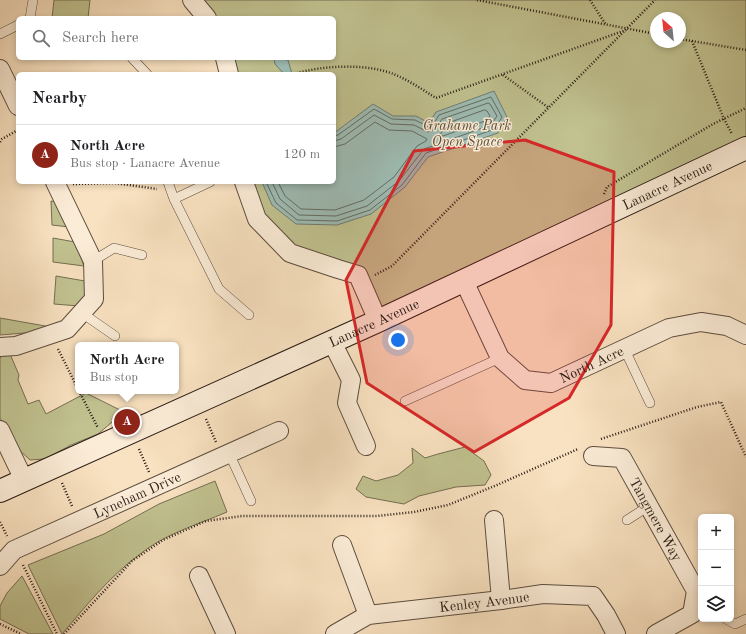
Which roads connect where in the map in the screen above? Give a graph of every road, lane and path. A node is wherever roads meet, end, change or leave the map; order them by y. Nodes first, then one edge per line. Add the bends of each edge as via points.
1 (33, 0) edge
2 (192, 0) edge
3 (477, 0) edge
4 (590, 0) edge
5 (656, 0) edge
6 (30, 16) edge
7 (205, 16) edge
8 (606, 25) junction
9 (16, 26) edge
10 (626, 29) junction
11 (650, 33) edge
12 (0, 34) edge
13 (686, 40) edge
14 (692, 41) junction
15 (746, 50) edge
16 (134, 60) edge
17 (226, 60) edge
18 (0, 69) edge
19 (145, 72) edge
20 (228, 72) edge
21 (301, 72) edge
22 (502, 75) junction
23 (16, 102) edge
24 (550, 108) junction
25 (746, 108) edge
26 (724, 119) junction
27 (16, 131) edge
28 (0, 142) edge
29 (740, 143) edge
30 (56, 184) edge
31 (123, 184) edge
32 (169, 184) edge
33 (206, 184) edge
34 (245, 184) edge
35 (174, 199) junction
36 (602, 216) junction
37 (142, 256) dead end
38 (94, 261) junction
39 (464, 281) junction
40 (361, 282) junction
41 (82, 313) junction
42 (249, 315) dead end
43 (378, 321) junction
44 (51, 334) junction
45 (746, 335) edge
46 (115, 336) dead end
47 (332, 342) junction
48 (0, 347) edge
49 (624, 348) junction
50 (500, 358) junction
51 (75, 382) edge
52 (81, 394) edge
53 (405, 401) dead end
54 (198, 402) junction
55 (650, 403) dead end
56 (0, 430) edge
57 (279, 431) dead end
58 (132, 432) junction
59 (106, 444) junction
60 (366, 446) dead end
61 (592, 448) junction
62 (226, 455) junction
63 (746, 457) edge
64 (55, 466) junction
65 (24, 480) junction
66 (156, 486) junction
67 (0, 491) edge
68 (251, 501) dead end
69 (649, 506) junction
70 (494, 520) dead end
71 (627, 520) dead end
72 (79, 521) junction
73 (342, 545) dead end
74 (14, 550) junction
75 (0, 566) edge
76 (199, 576) dead end
77 (501, 600) junction
78 (698, 605) edge
79 (368, 615) junction
80 (746, 618) edge
81 (731, 622) edge
82 (0, 624) edge
83 (21, 634) edge
84 (57, 634) edge
85 (64, 634) edge
86 (226, 634) edge
87 (335, 634) edge
88 (616, 634) edge
89 (656, 634) edge

1 - 6 lane
2 - 7 street
3 - 8 path
4 - 8 path
5 - 10 path
8 - 10 path
9 - 12 lane
10 - 11 path
10 - 22 path
10 - 24 path
13 - 14 path
14 - 15 path
14 - 26 path
16 - 19 lane
17 - 20 street
18 - 23 street
21 - 22 path via 364,67 395,75 436,98
22 - 24 path
24 - 40 path via 392,266
25 - 26 path
26 - 29 path
26 - 36 path via 607,187 600,204
27 - 28 path
29 - 36 street, Lanacre Avenue
30 - 38 street
31 - 35 path via 156,188
32 - 35 lane
33 - 35 lane
34 - 40 street via 257,218 290,253 358,274
35 - 42 lane via 219,289
36 - 39 street, Lanacre Avenue
37 - 38 lane via 114,248
38 - 41 street via 94,299
39 - 43 street, Lanacre Avenue
39 - 50 street, North Acre
40 - 43 street
41 - 44 street via 67,329
41 - 46 lane
43 - 47 street, Lanacre Avenue
44 - 48 street via 16,346
44 - 51 path
45 - 49 street, North Acre via 727,326 701,322 669,328
47 - 54 street, Lanacre Avenue
47 - 60 street via 350,380 348,403
49 - 50 street, North Acre via 551,383 525,380
49 - 55 lane
50 - 53 lane
52 - 59 path
54 - 58 street, Lanacre Avenue
54 - 62 path
56 - 65 street
57 - 62 street, Lyneham Drive
58 - 59 street, Lanacre Avenue
58 - 66 path
59 - 64 street, Lanacre Avenue
61 - 63 path via 698,407 721,402
61 - 69 street, Tangmere Way via 622,458
61 - 85 path via 448,505 414,512 378,516 242,516 206,521 147,549 132,561
62 - 66 street, Lyneham Drive
62 - 68 lane
64 - 65 street, Lanacre Avenue
64 - 72 path
65 - 67 street, Lanacre Avenue
66 - 72 street, Lyneham Drive
69 - 71 lane
69 - 78 street, Tangmere Way via 696,591
70 - 77 street
72 - 74 street, Lyneham Drive
73 - 79 street
74 - 75 street, Lyneham Drive
74 - 84 path
76 - 86 street
77 - 79 street, Kenley Avenue
77 - 88 street, Kenley Avenue via 543,594 593,596
78 - 89 street, Tangmere Way via 692,614
79 - 87 street, Kenley Avenue
80 - 81 lane via 735,624
82 - 83 path

